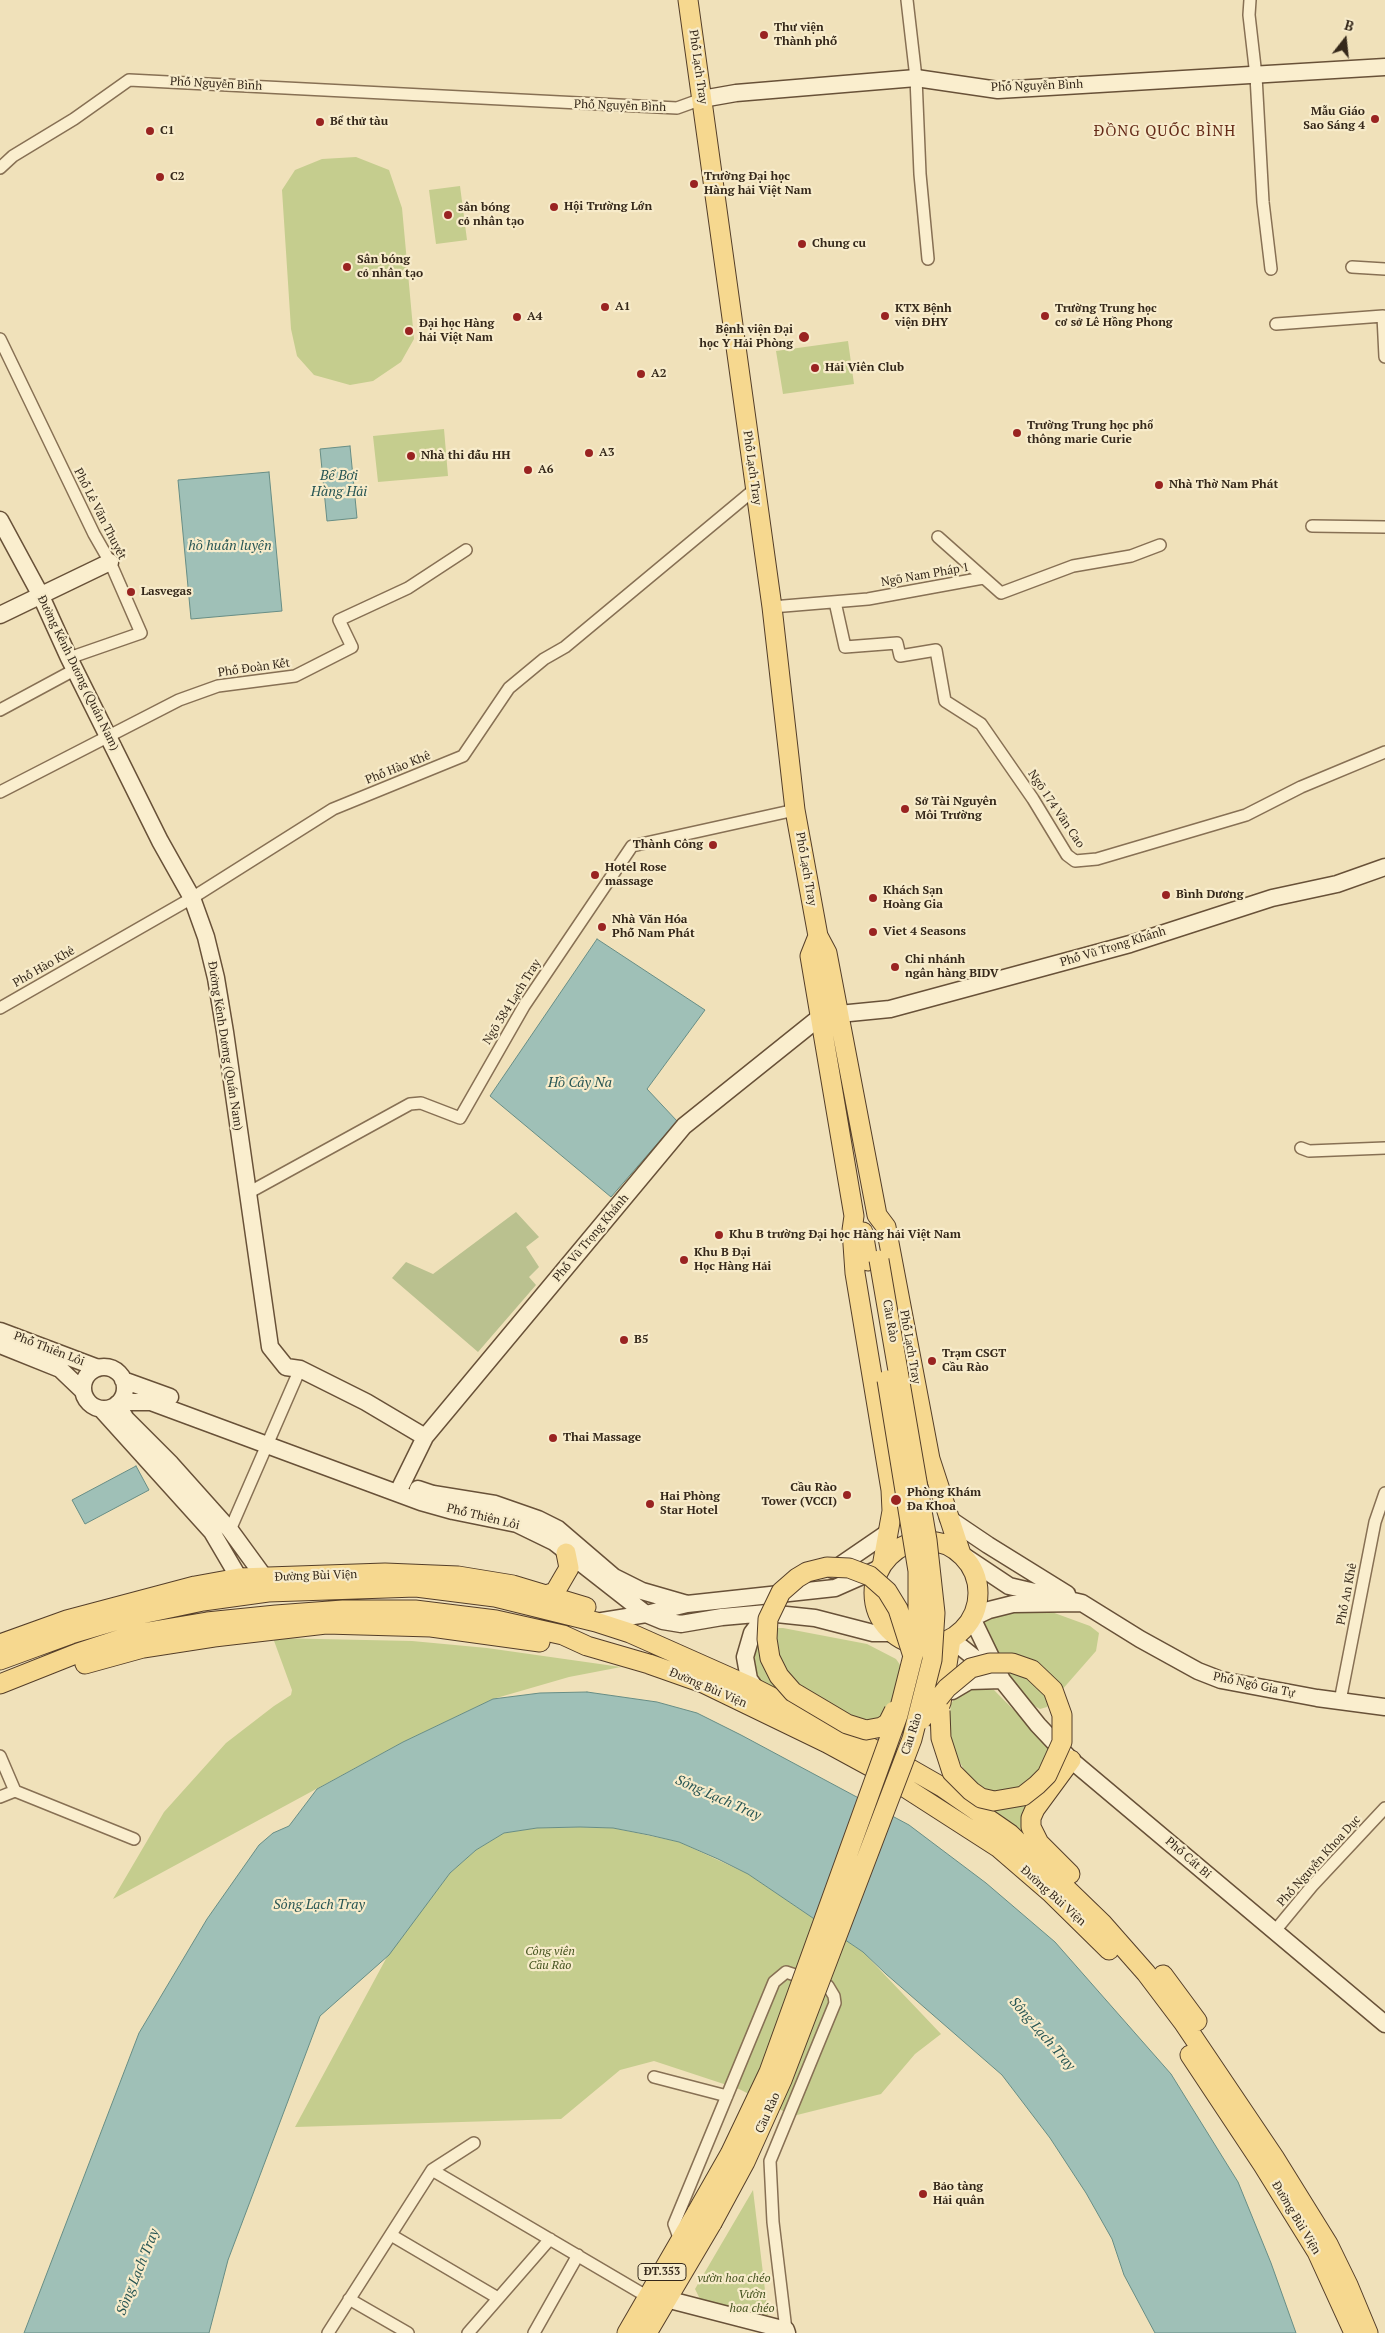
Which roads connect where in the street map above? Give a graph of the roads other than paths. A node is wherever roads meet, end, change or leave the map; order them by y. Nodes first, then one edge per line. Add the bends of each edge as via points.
1 (688, 0) edge
2 (907, 0) edge
3 (1250, 0) edge
4 (1385, 67) edge
5 (1256, 76) junction
6 (916, 78) junction
7 (702, 98) junction
8 (0, 168) edge
9 (928, 259) dead end
10 (1352, 267) dead end
11 (1271, 269) dead end
12 (1385, 269) edge
13 (1276, 324) dead end
14 (0, 340) edge
15 (1385, 357) edge
16 (754, 489) junction
17 (1, 525) edge
18 (1312, 526) dead end
19 (1385, 527) edge
20 (938, 537) dead end
21 (1160, 545) dead end
22 (466, 550) dead end
23 (110, 562) junction
24 (983, 578) junction
25 (40, 594) junction
26 (835, 602) junction
27 (772, 607) junction
28 (0, 615) edge
29 (73, 664) junction
30 (0, 710) edge
31 (109, 738) junction
32 (1385, 752) edge
33 (0, 792) edge
34 (795, 810) junction
35 (1385, 867) edge
36 (192, 898) junction
37 (0, 1008) edge
38 (829, 1015) junction
39 (1301, 1148) dead end
40 (1385, 1148) edge
41 (248, 1193) junction
42 (876, 1214) junction
43 (854, 1216) junction
44 (873, 1260) junction
45 (0, 1331) edge
46 (0, 1345) edge
47 (98, 1368) junction
48 (300, 1369) junction
49 (123, 1380) junction
50 (82, 1390) junction
51 (154, 1397) junction
52 (119, 1403) junction
53 (102, 1409) junction
54 (425, 1437) junction
55 (268, 1439) junction
56 (400, 1487) junction
57 (938, 1487) junction
58 (891, 1490) junction
59 (1385, 1493) edge
60 (948, 1518) junction
61 (230, 1530) junction
62 (887, 1533) junction
63 (566, 1553) junction
64 (961, 1554) junction
65 (881, 1565) junction
66 (240, 1578) junction
67 (265, 1578) junction
68 (800, 1593) junction
69 (546, 1595) junction
70 (1082, 1603) junction
71 (687, 1604) junction
72 (766, 1613) junction
73 (646, 1614) junction
74 (972, 1618) junction
75 (604, 1620) junction
76 (681, 1624) junction
77 (210, 1629) junction
78 (630, 1633) junction
79 (895, 1635) junction
80 (950, 1639) junction
81 (0, 1644) edge
82 (587, 1646) junction
83 (19, 1653) junction
84 (913, 1656) junction
85 (0, 1660) edge
86 (28, 1674) junction
87 (1002, 1680) junction
88 (0, 1684) edge
89 (756, 1689) junction
90 (0, 1697) edge
91 (1340, 1701) junction
92 (940, 1707) junction
93 (1385, 1708) edge
94 (915, 1729) junction
95 (0, 1756) edge
96 (1072, 1760) junction
97 (15, 1791) junction
98 (0, 1797) edge
99 (1385, 1808) edge
100 (134, 1839) dead end
101 (1106, 1918) junction
102 (1274, 1932) junction
103 (1385, 2024) edge
104 (654, 2077) dead end
105 (727, 2096) junction
106 (474, 2143) dead end
107 (432, 2170) junction
108 (704, 2217) junction
109 (391, 2235) junction
110 (550, 2239) junction
111 (680, 2240) junction
112 (578, 2255) junction
113 (498, 2298) junction
114 (657, 2298) junction
115 (349, 2300) junction
116 (786, 2331) edge
117 (328, 2333) edge
118 (408, 2333) edge
119 (468, 2333) edge
120 (534, 2333) edge
121 (627, 2333) edge
122 (647, 2333) edge
123 (1354, 2333) edge
124 (1368, 2333) edge
125 (1382, 2333) edge

1 - 7 main road, Phố Lạch Tray
2 - 6 street
3 - 5 street
4 - 5 street, Phố Nguyễn Bình
5 - 6 street, Phố Nguyễn Bình via 998,90
5 - 11 street via 1262,202
6 - 7 street, Phố Nguyễn Bình
6 - 9 street
7 - 8 street, Phố Nguyễn Bình via 677,108 129,80 13,156
7 - 16 main road, Phố Lạch Tray
10 - 12 street
13 - 15 street via 1383,316
14 - 23 street, Phố Lê Văn Thuyết
16 - 27 main road, Phố Lạch Tray
16 - 36 street, Phố Hào Khê via 565,647 544,659 508,688 463,756 333,808
17 - 25 street, Đường Kênh Dương (Quán Nam)
18 - 19 street
20 - 24 street
21 - 24 street, Ngõ Nam Pháp 1 via 1131,556 1073,566 1001,593
22 - 31 street, Phố Đoàn Kết via 408,588 339,620 352,647 294,676 218,686 179,700
23 - 25 street
23 - 29 street, Phố Lê Văn Thuyết via 141,633
24 - 26 street, Ngõ Nam Pháp 1 via 868,600
25 - 28 street
25 - 29 street, Đường Kênh Dương (Quán Nam)
26 - 27 street, Ngõ Nam Pháp 1
26 - 32 street, Ngõ 174 Văn Cao via 845,647 897,643 900,656 936,650 945,701 981,724 1067,855 1075,861 1097,859 1246,815 1301,786
27 - 34 main road, Phố Lạch Tray
29 - 30 street
29 - 31 street, Đường Kênh Dương (Quán Nam)
31 - 33 street
31 - 36 street, Đường Kênh Dương (Quán Nam) via 160,842
34 - 38 main road, Phố Lạch Tray via 818,936 810,956
34 - 41 street, Ngõ 384 Lạch Tray via 632,846 524,1006 460,1118 421,1103 410,1104
35 - 38 street, Phố Vũ Trọng Khánh via 1337,884 1272,898 1130,944 899,1007
36 - 37 street, Phố Hào Khê
36 - 41 street, Đường Kênh Dương (Quán Nam) via 216,978
38 - 42 main road, Phố Lạch Tray
38 - 43 main road, Phố Lạch Tray
38 - 54 street, Phố Vũ Trọng Khánh via 684,1126
39 - 40 street via 1309,1151
41 - 48 street, Đường Kênh Dương (Quán Nam) via 270,1347 286,1367
42 - 44 main road, Cầu Rào
42 - 57 main road, Phố Lạch Tray via 886,1227 930,1460
43 - 44 main road, Cầu Rào via 863,1230
43 - 58 main road, Phố Lạch Tray via 855,1273
44 - 84 main road, Cầu Rào, bridge via 918,1572 919,1616
44 - 94 main road, Cầu Rào, bridge via 924,1521 934,1598 932,1660
45 - 47 street, Phố Thiên Lôi
46 - 50 street, Phố Thiên Lôi via 60,1369
47 - 49 street via 116,1371
47 - 50 street via 86,1376
48 - 54 street, Đường Kênh Dương (Quán Nam) via 366,1402
48 - 55 street
49 - 51 street, Phố Thiên Lôi
49 - 52 street via 125,1391
50 - 53 street via 88,1403
51 - 52 street, Phố Thiên Lôi
51 - 55 street, Phố Thiên Lôi
52 - 53 street
52 - 61 street via 126,1420
53 - 66 street via 212,1532
54 - 56 street, Phố Vũ Trọng Khánh
55 - 56 street, Phố Thiên Lôi
55 - 61 street
56 - 63 street, Phố Thiên Lôi via 453,1511 516,1524 554,1542
56 - 71 street, Phố Thiên Lôi via 495,1504 538,1518 558,1529 614,1577 642,1591
57 - 58 main road via 927,1498 916,1502 901,1499
57 - 60 main road, Phố Lạch Tray
58 - 62 main road, Phố Lạch Tray via 892,1511
59 - 91 street, Phố An Khê via 1375,1522
60 - 64 main road, Phố Lạch Tray
60 - 70 street
61 - 67 street
62 - 65 main road, Phố Lạch Tray
62 - 68 street
63 - 69 main road via 569,1568 566,1575 555,1592
63 - 73 street, Phố Thiên Lôi
64 - 65 main road via 948,1545 917,1541 902,1545
64 - 70 street, Phố Ngô Gia Tự via 1009,1586
64 - 74 main road via 972,1568 978,1584 978,1601
65 - 68 street, Phố Thiên Lôi via 835,1588
65 - 79 main road via 874,1582 873,1597 876,1611
66 - 67 main road, Đường Bùi Viện
66 - 81 main road, Đường Bùi Viện via 195,1586 76,1617
67 - 69 main road, Đường Bùi Viện via 386,1573 458,1576 513,1585
68 - 71 street, Phố Thiên Lôi
69 - 75 main road, Đường Bùi Viện
70 - 74 street via 1013,1604
70 - 91 street, Phố Ngô Gia Tự via 1172,1657 1221,1680
71 - 73 street
72 - 76 street, Phố Thiên Lôi
72 - 79 street, Phố Thiên Lôi via 815,1618 873,1633
72 - 89 street via 752,1633 745,1657 749,1679
73 - 75 street
73 - 76 street, Phố Thiên Lôi
74 - 80 main road
74 - 87 street, Phố Cát Bi
75 - 78 main road, Đường Bùi Viện
75 - 83 main road, Đường Bùi Viện via 495,1597 416,1587 268,1592 132,1616
76 - 78 street
77 - 82 main road, Đường Bùi Viện via 380,1624
77 - 86 main road, Đường Bùi Viện via 136,1634
77 - 90 main road, Đường Bùi Viện via 95,1660
78 - 82 main road
78 - 89 main road, Đường Bùi Viện
79 - 80 main road via 924,1645
79 - 84 main road, bridge via 905,1658 894,1709 888,1723 866,1730 847,1724 793,1692 775,1669 767,1639 768,1619 781,1592 797,1578 827,1567 849,1568 870,1576 887,1591 898,1609
80 - 87 street, Phố Cát Bi
80 - 92 main road
82 - 123 main road, Đường Bùi Viện via 703,1683 827,1743 937,1806 999,1848 1050,1892 1136,1981 1172,2029 1239,2127 1317,2252
83 - 85 main road, Đường Bùi Viện
83 - 86 main road
84 - 108 main road, Cầu Rào, bridge via 898,1715 769,2072
86 - 88 main road, Đường Bùi Viện
87 - 92 street via 969,1681 954,1689
87 - 96 street, Phố Cát Bi via 1038,1725
89 - 101 main road, Đường Bùi Viện via 942,1787 1010,1834
91 - 93 street, Phố Ngô Gia Tự
92 - 94 main road, bridge via 941,1738 952,1772 981,1798 994,1801 1022,1796 1037,1786 1047,1775 1062,1742 1062,1715 1053,1690 1032,1670 1012,1663 983,1664 960,1675
94 - 108 main road, Cầu Rào, bridge via 782,2080 745,2162
95 - 97 street
96 - 101 main road, Đường Bùi Viện via 1035,1809 1031,1827 1039,1843
96 - 102 street, Phố Cát Bi
97 - 98 street
97 - 100 street
99 - 102 street, Phố Nguyễn Khoa Dục
101 - 124 main road, Đường Bùi Viện via 1183,2022 1274,2157 1328,2244
101 - 125 main road, Đường Bùi Viện via 1182,1999 1280,2142 1325,2215
102 - 103 street, Phố Cát Bi
104 - 105 street
105 - 111 street via 674,2224
105 - 116 street via 774,1982 786,1972 828,1986 835,2003 770,2161 773,2222
106 - 107 street
107 - 109 street
107 - 110 street
108 - 111 main road, ĐT.353
108 - 114 main road, ĐT.353
109 - 113 street
109 - 115 street
110 - 112 street
110 - 113 street
111 - 114 main road, ĐT.353
112 - 114 street
112 - 120 street
113 - 119 street
114 - 116 street
114 - 121 main road, ĐT.353
114 - 122 main road, ĐT.353
115 - 117 street
115 - 118 street

